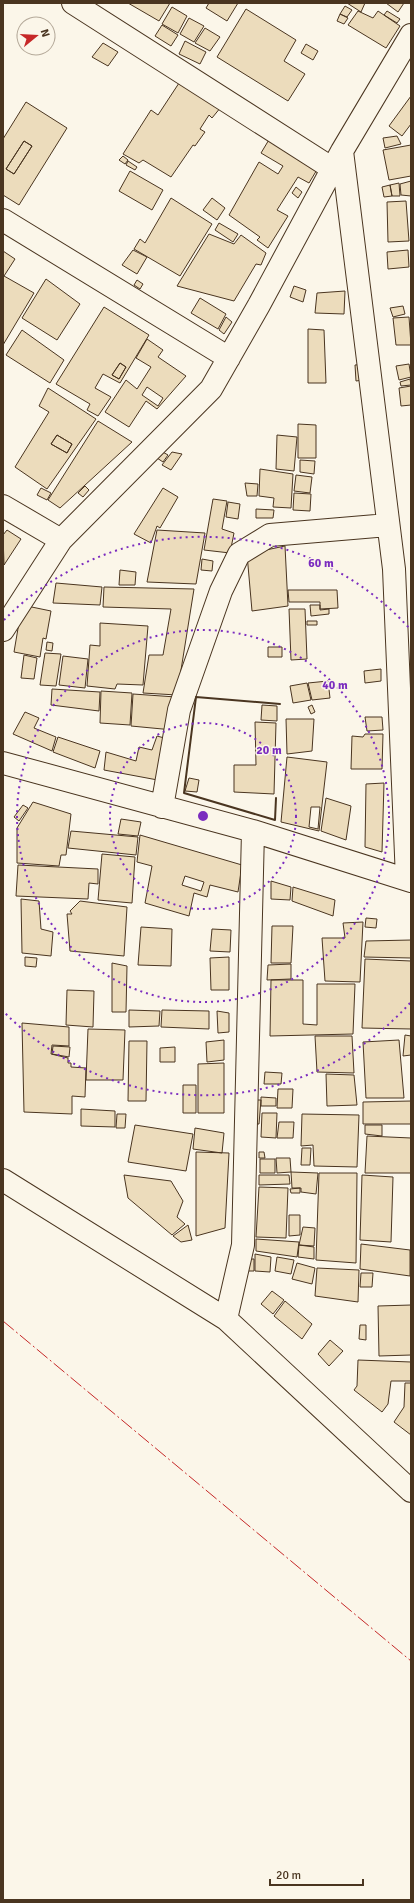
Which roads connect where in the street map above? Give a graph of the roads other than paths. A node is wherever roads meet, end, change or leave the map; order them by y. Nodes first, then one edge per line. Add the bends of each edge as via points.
1 (73, 3) edge
2 (411, 35) edge
3 (338, 160) junction
4 (3, 220) edge
5 (229, 358) junction
6 (3, 506) edge
7 (388, 525) junction
8 (62, 540) junction
9 (3, 630) edge
10 (3, 763) edge
11 (162, 807) junction
12 (253, 832) junction
13 (409, 880) edge
14 (3, 1180) edge
15 (226, 1319) junction
16 (411, 1491) edge

1 - 3 street
2 - 3 street
3 - 5 street
3 - 7 street
4 - 5 street
5 - 8 street via 211,389
6 - 8 street
7 - 11 street via 270,534 239,554 221,591 179,710
7 - 13 street via 394,569
8 - 9 street
10 - 11 street
11 - 12 street
12 - 13 street
12 - 15 street via 243,1245
14 - 15 street
15 - 16 street

